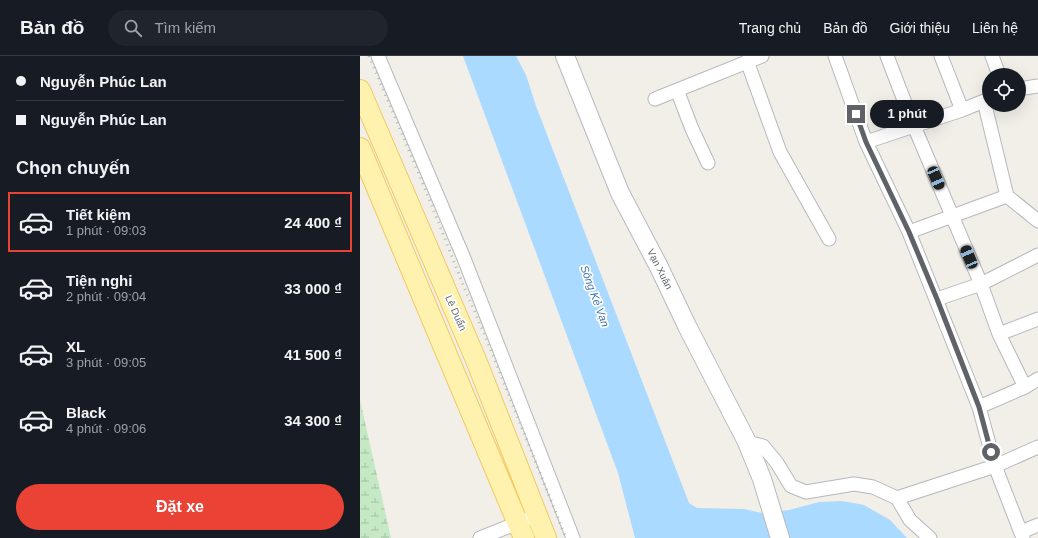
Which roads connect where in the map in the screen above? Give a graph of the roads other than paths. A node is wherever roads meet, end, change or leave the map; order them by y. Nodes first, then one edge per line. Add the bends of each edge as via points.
1 (378, 56) edge
2 (565, 56) edge
3 (762, 56) edge
4 (835, 56) edge
5 (887, 56) edge
6 (941, 56) edge
7 (992, 56) edge
8 (747, 61) junction
9 (996, 68) edge
10 (1038, 86) edge
11 (1026, 88) edge
12 (360, 90) edge
13 (677, 90) junction
14 (654, 99) dead end
15 (982, 102) edge
16 (962, 110) junction
17 (989, 112) edge
18 (914, 126) junction
19 (866, 142) junction
20 (360, 148) edge
21 (708, 163) dead end
22 (1008, 196) junction
23 (952, 217) junction
24 (1038, 221) edge
25 (909, 232) junction
26 (829, 239) dead end
27 (1038, 255) edge
28 (981, 284) junction
29 (937, 299) junction
30 (1038, 319) edge
31 (999, 334) junction
32 (1038, 379) edge
33 (1025, 387) junction
34 (979, 407) junction
35 (746, 442) junction
36 (1038, 447) edge
37 (995, 466) junction
38 (897, 498) junction
39 (538, 515) junction
40 (1038, 525) edge
41 (521, 531) edge
42 (1022, 535) edge
43 (480, 538) edge
44 (546, 538) edge
45 (573, 538) edge
46 (780, 538) edge
47 (930, 538) edge

1 - 45 street via 463,256
2 - 35 street, Vạn Xuân via 620,193
3 - 8 street
4 - 19 street
5 - 18 street
6 - 16 street
7 - 9 street
8 - 13 street
8 - 26 street via 780,152
10 - 11 street
12 - 39 main road, Lê Duẩn via 476,360
13 - 14 street
13 - 21 street
15 - 16 street
16 - 18 street
17 - 22 street
18 - 19 street
18 - 23 street
19 - 25 street
20 - 41 main road
22 - 23 street
22 - 24 street
23 - 25 street
23 - 28 street
25 - 29 street
27 - 28 street
28 - 29 street
28 - 31 street
29 - 34 street
30 - 31 street
31 - 33 street
32 - 33 street
33 - 34 street
34 - 37 street
35 - 38 street via 763,446 791,486 806,492 854,484 873,487
35 - 46 street, Vạn Xuân via 762,479
36 - 37 street
37 - 38 street
37 - 42 street
38 - 47 street via 910,520
39 - 41 street
39 - 44 main road, Lê Duẩn
40 - 42 street
41 - 43 street

